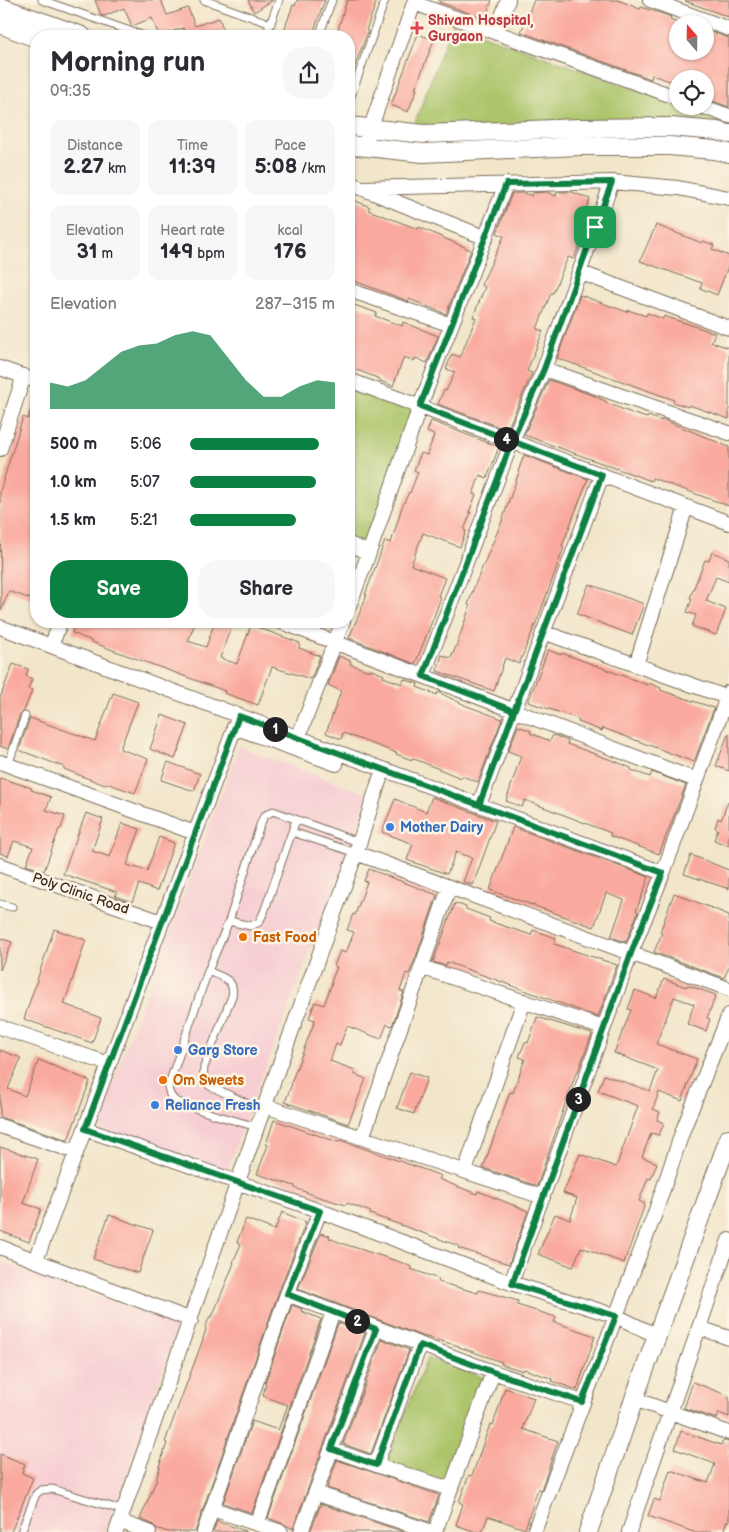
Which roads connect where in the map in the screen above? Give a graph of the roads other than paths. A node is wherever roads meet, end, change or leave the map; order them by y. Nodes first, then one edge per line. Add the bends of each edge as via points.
1 (42, 0) edge
2 (204, 0) edge
3 (279, 0) edge
4 (332, 0) edge
5 (385, 0) edge
6 (508, 0) edge
7 (650, 0) edge
8 (415, 2) edge
9 (0, 7) edge
10 (0, 24) edge
11 (271, 24) junction
12 (729, 29) edge
13 (65, 30) edge
14 (127, 30) edge
15 (268, 30) edge
16 (321, 30) edge
17 (496, 33) junction
18 (30, 36) edge
19 (355, 85) edge
20 (669, 95) edge
21 (714, 111) edge
22 (729, 116) edge
23 (355, 127) edge
24 (370, 128) junction
25 (729, 134) edge
26 (356, 146) edge
27 (729, 154) edge
28 (612, 182) junction
29 (506, 184) junction
30 (355, 185) edge
31 (363, 188) junction
32 (729, 198) edge
33 (486, 238) junction
34 (578, 272) junction
35 (355, 292) edge
36 (451, 325) junction
37 (729, 328) edge
38 (0, 368) edge
39 (544, 369) junction
40 (30, 379) edge
41 (355, 382) edge
42 (420, 406) junction
43 (729, 433) edge
44 (512, 441) junction
45 (0, 449) edge
46 (602, 475) junction
47 (686, 507) junction
48 (729, 523) edge
49 (355, 546) edge
50 (369, 552) junction
51 (355, 590) edge
52 (0, 627) edge
53 (59, 628) edge
54 (297, 628) edge
55 (340, 628) edge
56 (543, 632) junction
57 (335, 643) junction
58 (51, 646) junction
59 (636, 665) junction
60 (423, 676) junction
61 (728, 696) edge
62 (514, 711) junction
63 (26, 716) dead end
64 (237, 722) junction
65 (298, 738) junction
66 (4, 764) edge
67 (336, 764) dead end
68 (383, 769) junction
69 (696, 780) junction
70 (479, 805) junction
71 (296, 820) junction
72 (292, 832) junction
73 (195, 833) junction
74 (357, 848) junction
75 (0, 865) edge
76 (663, 873) junction
77 (449, 888) junction
78 (0, 904) edge
79 (12, 907) dead end
80 (229, 921) junction
81 (162, 922) junction
82 (631, 953) junction
83 (421, 967) junction
84 (208, 971) junction
85 (729, 989) edge
86 (524, 1001) junction
87 (729, 1015) edge
88 (0, 1027) edge
89 (603, 1028) junction
90 (109, 1064) junction
91 (264, 1108) junction
92 (0, 1126) edge
93 (257, 1127) junction
94 (85, 1129) junction
95 (362, 1138) junction
96 (729, 1138) edge
97 (76, 1152) junction
98 (465, 1171) junction
99 (240, 1182) junction
100 (543, 1197) junction
101 (320, 1211) junction
102 (729, 1240) edge
103 (0, 1247) edge
104 (36, 1260) junction
105 (512, 1284) junction
106 (287, 1294) junction
107 (333, 1312) junction
108 (616, 1316) junction
109 (190, 1320) junction
110 (700, 1328) junction
111 (376, 1329) junction
112 (657, 1336) junction
113 (729, 1338) edge
114 (420, 1345) junction
115 (493, 1372) junction
116 (634, 1399) junction
117 (582, 1402) junction
118 (671, 1412) junction
119 (729, 1433) edge
120 (331, 1449) junction
121 (376, 1465) junction
122 (450, 1489) junction
123 (315, 1493) junction
124 (213, 1509) junction
125 (121, 1522) edge
126 (257, 1524) junction
127 (21, 1532) edge
128 (149, 1532) edge
129 (204, 1532) edge
130 (281, 1532) edge
131 (301, 1532) edge
132 (433, 1532) edge
133 (534, 1532) edge
134 (588, 1532) edge
135 (629, 1532) edge

1 - 14 lane
2 - 11 lane
3 - 11 lane
4 - 16 lane
5 - 19 lane
6 - 17 street
7 - 12 street
8 - 17 street
8 - 24 street
9 - 13 street
10 - 18 street
11 - 15 lane
17 - 20 street
21 - 22 street
23 - 24 street
24 - 25 street via 424,134 670,127
24 - 26 street
26 - 27 street via 423,152 669,146
28 - 29 street
28 - 32 street via 678,188
28 - 34 street
29 - 31 street
29 - 33 street
30 - 31 street
31 - 33 street
33 - 36 street
34 - 37 street
34 - 39 street
35 - 36 street
36 - 42 street
38 - 40 street
39 - 43 street
39 - 44 street
40 - 45 street
41 - 42 street
42 - 44 street
42 - 50 street
44 - 46 street
44 - 60 street
46 - 47 street
46 - 56 street
47 - 48 street
47 - 59 street
49 - 50 street
50 - 51 street
52 - 58 street
53 - 58 street
54 - 57 street
55 - 57 street
56 - 59 street
56 - 62 street
57 - 60 street
57 - 65 street
58 - 64 street
59 - 61 street
60 - 62 street
61 - 69 street
62 - 69 street
62 - 70 street
63 - 66 lane
64 - 65 street
64 - 67 street
64 - 73 street
65 - 68 street
66 - 73 street
68 - 70 street
68 - 74 street
69 - 76 street
70 - 76 street
71 - 72 lane
71 - 74 lane
71 - 80 lane via 273,811 264,816
72 - 74 lane
72 - 80 lane via 259,922 252,926
73 - 81 street
74 - 77 street
74 - 91 street
75 - 81 street, Poly Clinic Road
76 - 82 street
77 - 82 street
77 - 83 street
78 - 79 lane
80 - 84 lane
81 - 90 street
82 - 85 street
82 - 89 street
83 - 86 street
83 - 95 street
84 - 91 lane via 230,982 233,987 203,1075 210,1086
84 - 93 lane via 168,1087 170,1094 175,1101
86 - 89 street
86 - 98 street
87 - 108 street via 683,1130
88 - 90 street
89 - 100 street
90 - 94 street
91 - 93 street
91 - 95 street
92 - 97 street
93 - 99 street
94 - 97 street
94 - 99 street
95 - 98 street
96 - 112 street
97 - 104 street
98 - 100 street
99 - 101 street
99 - 109 street
100 - 105 street
101 - 105 street
101 - 106 street
102 - 110 street
103 - 104 street
104 - 109 street
105 - 108 street
106 - 107 street
106 - 124 street
107 - 111 street
107 - 126 street
108 - 112 street
108 - 117 street
109 - 125 street
110 - 113 street
110 - 118 street
111 - 114 street
111 - 120 street
112 - 116 street
114 - 115 street
114 - 121 street
115 - 117 street
115 - 122 street
116 - 118 street
116 - 134 street
117 - 133 street
118 - 119 street
118 - 135 street
120 - 121 street
120 - 123 street
121 - 122 street
122 - 132 street
123 - 131 street
123 - 132 street
124 - 126 street
124 - 129 street
125 - 127 lane via 52,1489 41,1490 36,1494
125 - 128 street
126 - 130 street

